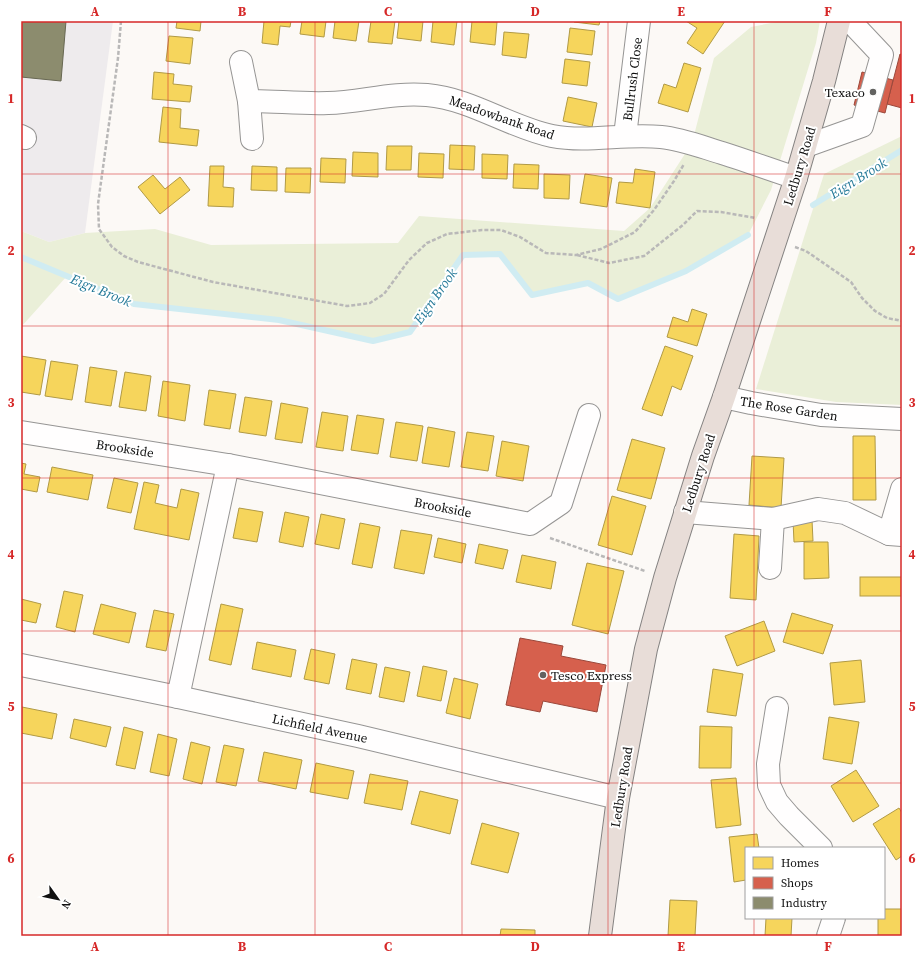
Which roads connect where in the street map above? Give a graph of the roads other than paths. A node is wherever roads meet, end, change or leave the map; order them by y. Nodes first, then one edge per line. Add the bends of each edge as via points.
1 (639, 21) edge
2 (839, 21) edge
3 (850, 21) edge
4 (241, 62) dead end
5 (249, 100) junction
6 (625, 136) junction
7 (252, 139) dead end
8 (806, 146) junction
9 (793, 188) junction
10 (724, 397) junction
11 (589, 415) dead end
12 (902, 419) edge
13 (21, 432) edge
14 (228, 465) junction
15 (902, 489) edge
16 (685, 512) junction
17 (773, 519) junction
18 (896, 534) edge
19 (770, 568) dead end
20 (21, 666) edge
21 (178, 697) junction
22 (777, 708) dead end
23 (618, 798) junction
24 (821, 847) edge
25 (834, 919) edge
26 (600, 936) edge
27 (828, 936) edge

1 - 6 street, Bullrush Close
2 - 8 highway, Ledbury Road
3 - 8 street via 882,55 862,126
4 - 5 street
5 - 6 street, Meadowbank Road via 328,103 396,95 426,95 460,102 552,136 573,139
5 - 7 street
6 - 9 street, Meadowbank Road via 661,137 692,143
8 - 9 highway, Ledbury Road
9 - 10 highway, Ledbury Road
10 - 12 street, The Rose Garden via 821,415
10 - 16 highway, Ledbury Road
11 - 14 street, Brookside via 561,502 530,524
13 - 14 street, Brookside
14 - 21 street
15 - 18 street
16 - 17 street
16 - 23 highway, Ledbury Road via 646,649
17 - 18 street via 818,509 845,513
17 - 19 street
20 - 21 street, Lichfield Avenue
21 - 23 street, Lichfield Avenue via 358,736
22 - 24 street via 768,764 769,785 777,802
23 - 26 highway, Ledbury Road
25 - 27 street

